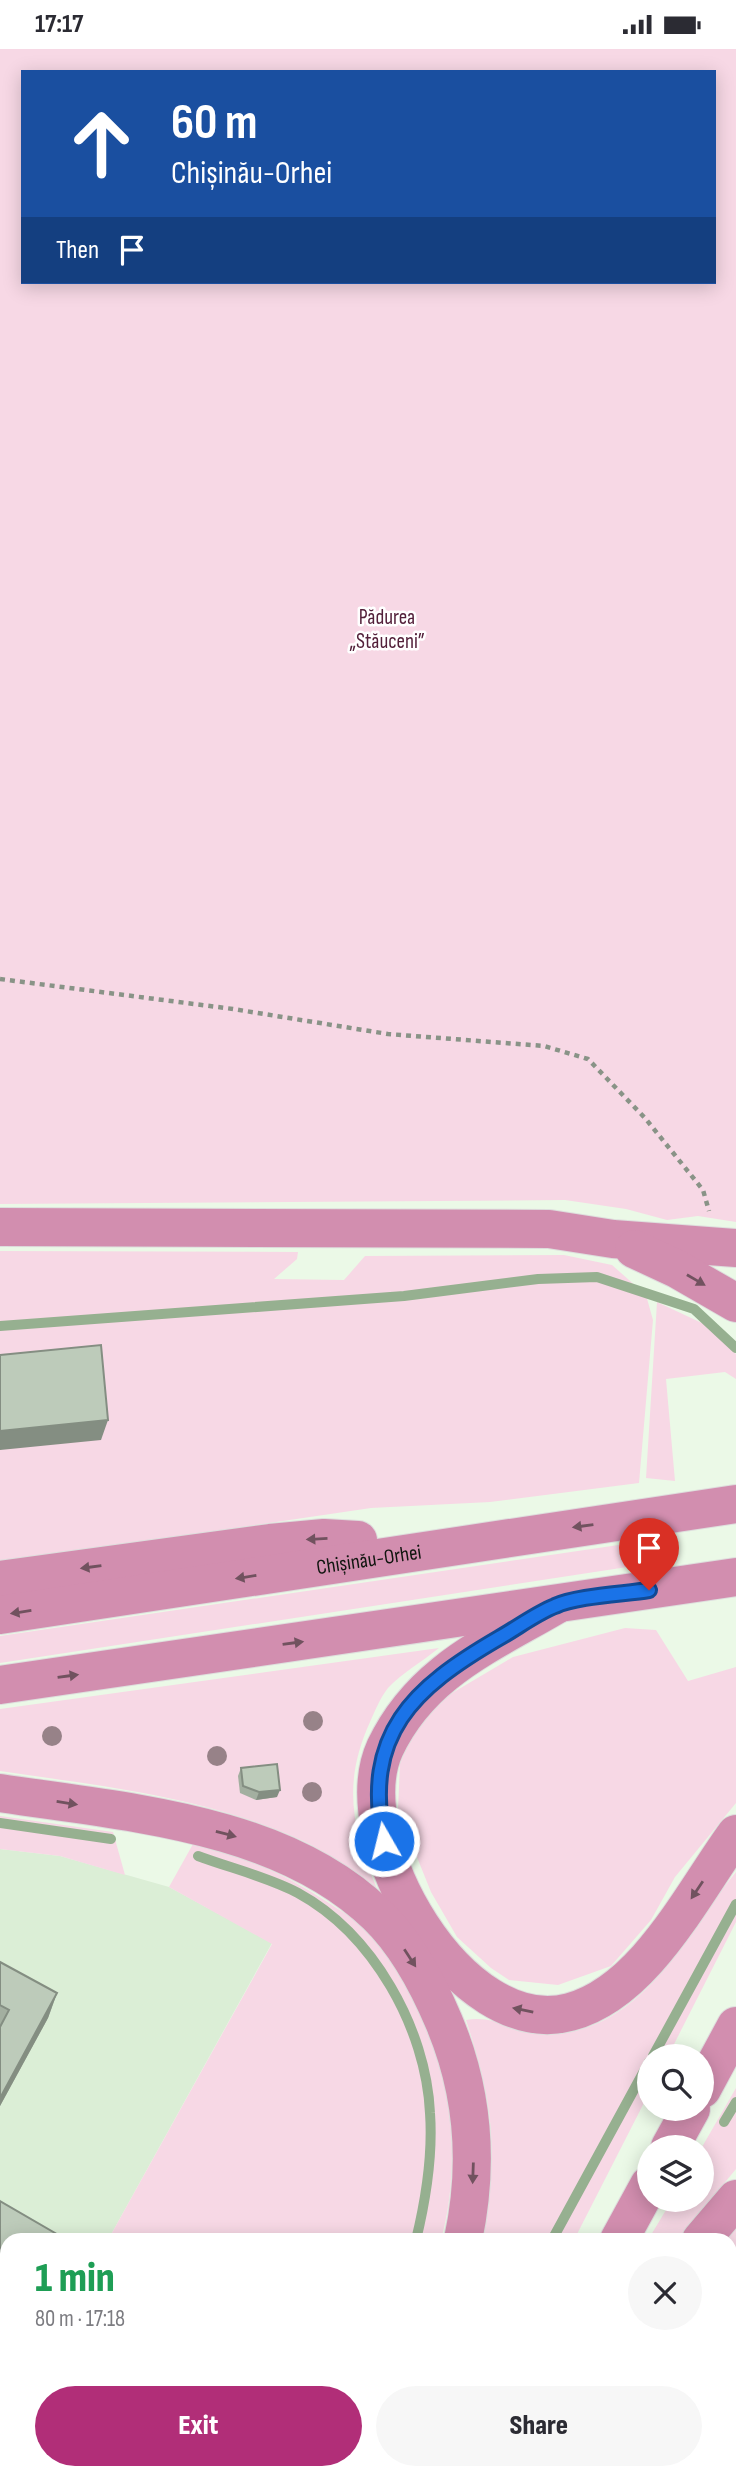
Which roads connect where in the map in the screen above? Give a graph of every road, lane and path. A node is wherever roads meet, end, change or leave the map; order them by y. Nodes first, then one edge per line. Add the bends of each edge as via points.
1 (0, 979) edge
2 (0, 1227) edge
3 (613, 1239) junction
4 (727, 1248) edge
5 (736, 1303) edge
6 (736, 1503) edge
7 (458, 1543) junction
8 (736, 1577) edge
9 (0, 1580) edge
10 (556, 1605) junction
11 (0, 1615) edge
12 (0, 1685) edge
13 (0, 1793) edge
14 (736, 1834) edge
15 (736, 2026) edge
16 (714, 2067) edge
17 (736, 2199) edge
18 (637, 2207) edge
19 (464, 2233) edge
20 (623, 2233) edge
21 (707, 2233) edge

1 - 4 path via 388,1034 544,1046 588,1059 646,1118 703,1190
2 - 3 highway via 549,1229
3 - 4 highway
3 -> 5 highway
6 -> 7 highway, Chișinău-Orhei
7 -> 9 highway via 310,1539
7 -> 11 highway, Chișinău-Orhei
8 - 10 highway
12 -> 10 highway
14 -> 10 highway via 651,1954 619,1987 568,2013 513,2008 478,1988 431,1941 414,1918 387,1858 377,1785 384,1751 431,1681
13 -> 19 highway via 176,1821 243,1839 288,1857 345,1889 378,1915 410,1955 455,2048 473,2138 473,2178
15 - 16 highway
17 - 21 highway
18 - 20 highway

